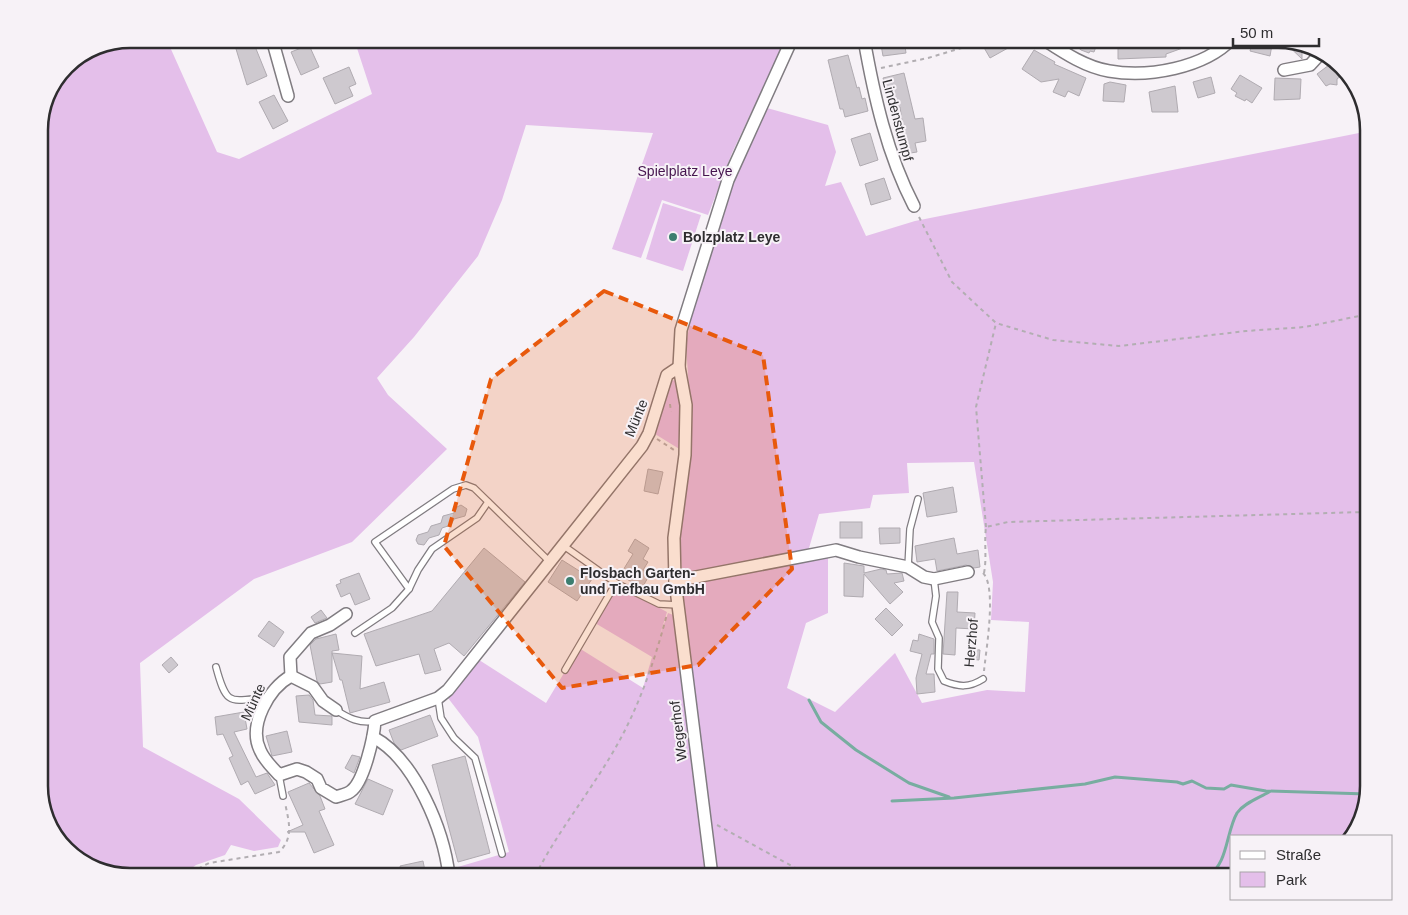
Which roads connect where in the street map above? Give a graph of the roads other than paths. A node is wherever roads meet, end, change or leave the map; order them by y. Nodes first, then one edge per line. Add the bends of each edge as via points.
1 (275, 48) edge
2 (788, 48) edge
3 (866, 48) edge
4 (1056, 48) edge
5 (1224, 48) edge
6 (1317, 57) edge
7 (1284, 70) dead end
8 (288, 96) dead end
9 (914, 206) road end
10 (679, 367) junction
11 (918, 500) dead end
12 (488, 502) junction
13 (564, 546) junction
14 (550, 562) junction
15 (908, 567) junction
16 (968, 572) road end
17 (934, 579) junction
18 (675, 581) junction
19 (616, 583) junction
20 (409, 589) junction
21 (678, 604) junction
22 (346, 614) dead end
23 (355, 633) dead end
24 (216, 667) dead end
25 (565, 670) dead end
26 (291, 676) junction
27 (983, 679) road end
28 (269, 697) junction
29 (438, 698) junction
30 (336, 710) joint
31 (375, 721) junction
32 (373, 737) junction
33 (279, 775) junction
34 (283, 796) road end
35 (502, 854) dead end
36 (448, 868) edge
37 (711, 868) edge

1 - 8 street
2 - 10 street via 728,180 681,330
3 - 9 street, Lindenstumpf via 897,171
4 - 5 street via 1068,56 1108,71 1148,73 1188,64
6 - 7 street via 1310,66
10 - 13 street, Münte via 668,375 649,433 638,452
10 - 18 street, Wegerhof via 686,405 685,455 674,538
11 - 15 lane via 910,529
12 - 14 lane
12 - 20 lane via 477,518 432,550
12 - 20 lane via 474,488 466,485 453,489 375,542
13 - 14 street, Münte
13 - 19 lane
14 - 29 street, Münte via 448,690
15 - 17 street
15 - 18 street via 836,550
16 - 17 street
17 - 27 lane, Herzhof via 936,596 932,622 939,638 938,669 944,681 956,686 967,687
18 - 21 street, Wegerhof
19 - 21 lane via 660,604
19 - 25 lane
20 - 23 lane via 392,608
21 - 37 street, Wegerhof
22 - 26 street via 312,633 290,657
24 - 28 lane via 227,698 236,701
26 - 28 street, Münte via 280,682
26 - 30 street, Münte via 313,688
28 - 33 street, Münte via 256,734 259,749
29 - 31 street, Münte
29 - 35 lane via 441,718 454,738 475,758
30 - 31 lane, Münte via 356,720
31 - 32 street
32 - 33 street via 362,775 352,791 336,797 321,788 317,779 297,769
32 - 36 street via 383,742 398,758 428,802 447,854
33 - 34 lane

